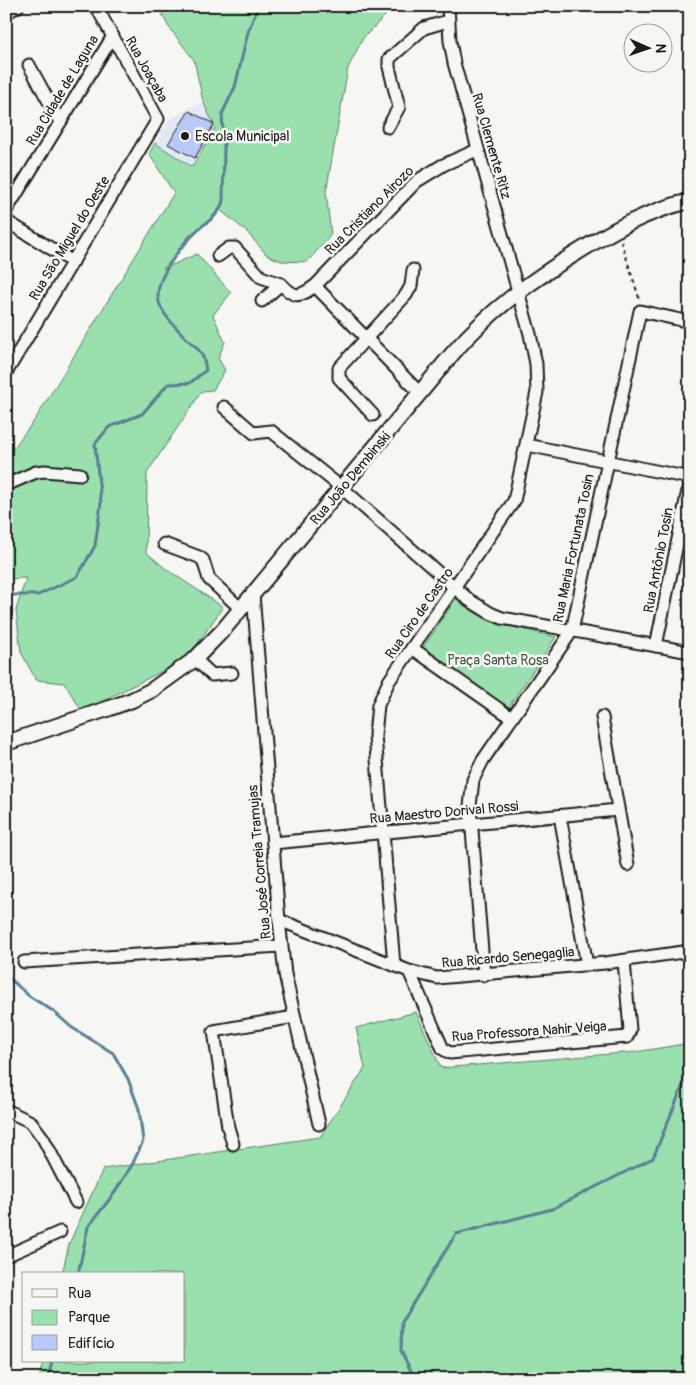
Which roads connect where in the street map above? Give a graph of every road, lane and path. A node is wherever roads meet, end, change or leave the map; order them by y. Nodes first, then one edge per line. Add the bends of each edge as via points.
1 (18, 6) edge
2 (96, 6) edge
3 (448, 6) edge
4 (6, 13) edge
5 (448, 22) junction
6 (113, 36) junction
7 (29, 65) dead end
8 (158, 119) joint
9 (60, 122) junction
10 (388, 126) dead end
11 (477, 150) junction
12 (690, 201) edge
13 (6, 211) edge
14 (6, 221) edge
15 (617, 228) junction
16 (218, 256) dead end
17 (73, 262) junction
18 (413, 270) dead end
19 (280, 284) junction
20 (315, 286) junction
21 (518, 292) junction
22 (262, 301) dead end
23 (640, 311) junction
24 (690, 322) edge
25 (367, 339) junction
26 (6, 373) edge
27 (420, 393) junction
28 (224, 407) dead end
29 (373, 415) dead end
30 (527, 445) junction
31 (608, 462) junction
32 (80, 474) dead end
33 (690, 480) edge
34 (6, 485) edge
35 (342, 488) junction
36 (164, 544) dead end
37 (454, 588) junction
38 (253, 594) junction
39 (241, 609) junction
40 (572, 631) junction
41 (656, 646) junction
42 (412, 648) junction
43 (690, 652) edge
44 (195, 659) junction
45 (232, 673) dead end
46 (512, 718) junction
47 (602, 718) dead end
48 (6, 743) edge
49 (618, 810) junction
50 (560, 816) junction
51 (471, 824) junction
52 (383, 833) junction
53 (273, 843) junction
54 (628, 865) dead end
55 (279, 920) junction
56 (281, 946) junction
57 (690, 951) edge
58 (624, 961) junction
59 (24, 962) dead end
60 (394, 965) junction
61 (587, 965) junction
62 (409, 971) junction
63 (484, 975) junction
64 (294, 1017) junction
65 (6, 1110) edge
66 (319, 1124) dead end
67 (233, 1144) dead end
68 (76, 1202) dead end
69 (60, 1232) dead end
70 (6, 1256) edge

1 - 4 street
2 - 6 street, Rua Joaçaba
3 - 5 street, Rua Clemente Ritz
5 - 10 street via 424,28 389,59 399,107
5 - 11 street, Rua Clemente Ritz via 454,64
6 - 8 street, Rua Joaçaba
6 - 9 street, Rua Cidade de Laguna
7 - 9 street
8 - 17 street, Rua São Miguel do Oeste
9 - 13 street, Rua Cidade de Laguna
11 - 20 street, Rua Cristiano Airozo via 443,164 417,182
11 - 21 street, Rua Clemente Ritz
12 - 15 main road, Rua João Dembinski via 658,210
14 - 17 street
15 - 21 main road, Rua João Dembinski
15 - 23 path via 640,299
16 - 19 street via 229,248 235,248 262,278
17 - 26 street, Rua São Miguel do Oeste
18 - 25 street via 412,286
19 - 20 street via 294,296
19 - 22 street
20 - 25 street
21 - 27 main road, Rua João Dembinski via 464,340
21 - 30 street, Rua Ciro de Castro via 534,349 537,376
23 - 24 street
23 - 31 street, Rua Maria Fortunata Tosin
25 - 27 street
25 - 29 street via 338,373
27 - 35 main road, Rua João Dembinski
28 - 35 street via 254,433 271,431
30 - 31 street
30 - 37 street, Rua Ciro de Castro via 514,501
31 - 33 street
31 - 40 street, Rua Maria Fortunata Tosin
32 - 34 street via 36,472
33 - 41 street, Rua Antônio Tosin
35 - 37 street
35 - 38 main road, Rua João Dembinski
36 - 39 street via 203,560 209,579
37 - 40 street via 478,607 502,618
37 - 42 street, Rua Ciro de Castro
38 - 39 main road, Rua João Dembinski
38 - 53 street, Rua José Correia Tramujas
39 - 44 main road, Rua João Dembinski
40 - 41 street
40 - 46 street, Rua Maria Fortunata Tosin
41 - 43 street
42 - 46 street
42 - 52 street, Rua Ciro de Castro via 389,681 378,705 376,735
44 - 45 street via 212,675
44 - 48 main road, Rua João Dembinski via 132,700
46 - 51 street, Rua Maria Fortunata Tosin via 473,780
47 - 49 street
49 - 50 street, Rua Maestro Dorival Rossi
49 - 54 street
50 - 51 street, Rua Maestro Dorival Rossi
50 - 61 street
51 - 52 street, Rua Maestro Dorival Rossi
51 - 63 street, Rua Maria Fortunata Tosin
52 - 53 street, Rua Maestro Dorival Rossi
52 - 60 street, Rua Ciro de Castro
53 - 55 street, Rua José Correia Tramujas
55 - 56 street, Rua José Correia Tramujas
55 - 60 street, Rua Ricardo Senegaglia
56 - 59 street
56 - 64 street, Rua José Correia Tramujas
57 - 58 street, Rua Ricardo Senegaglia
58 - 61 street, Rua Ricardo Senegaglia
58 - 62 street, Rua Professora Nahir Veiga via 630,1030 627,1037 450,1053 443,1049
60 - 62 street, Rua Ricardo Senegaglia
61 - 63 street, Rua Ricardo Senegaglia
62 - 63 street, Rua Ricardo Senegaglia via 437,978
64 - 66 street, Rua José Correia Tramujas
64 - 67 street via 214,1031
65 - 68 street via 31,1122 43,1138
69 - 70 street

